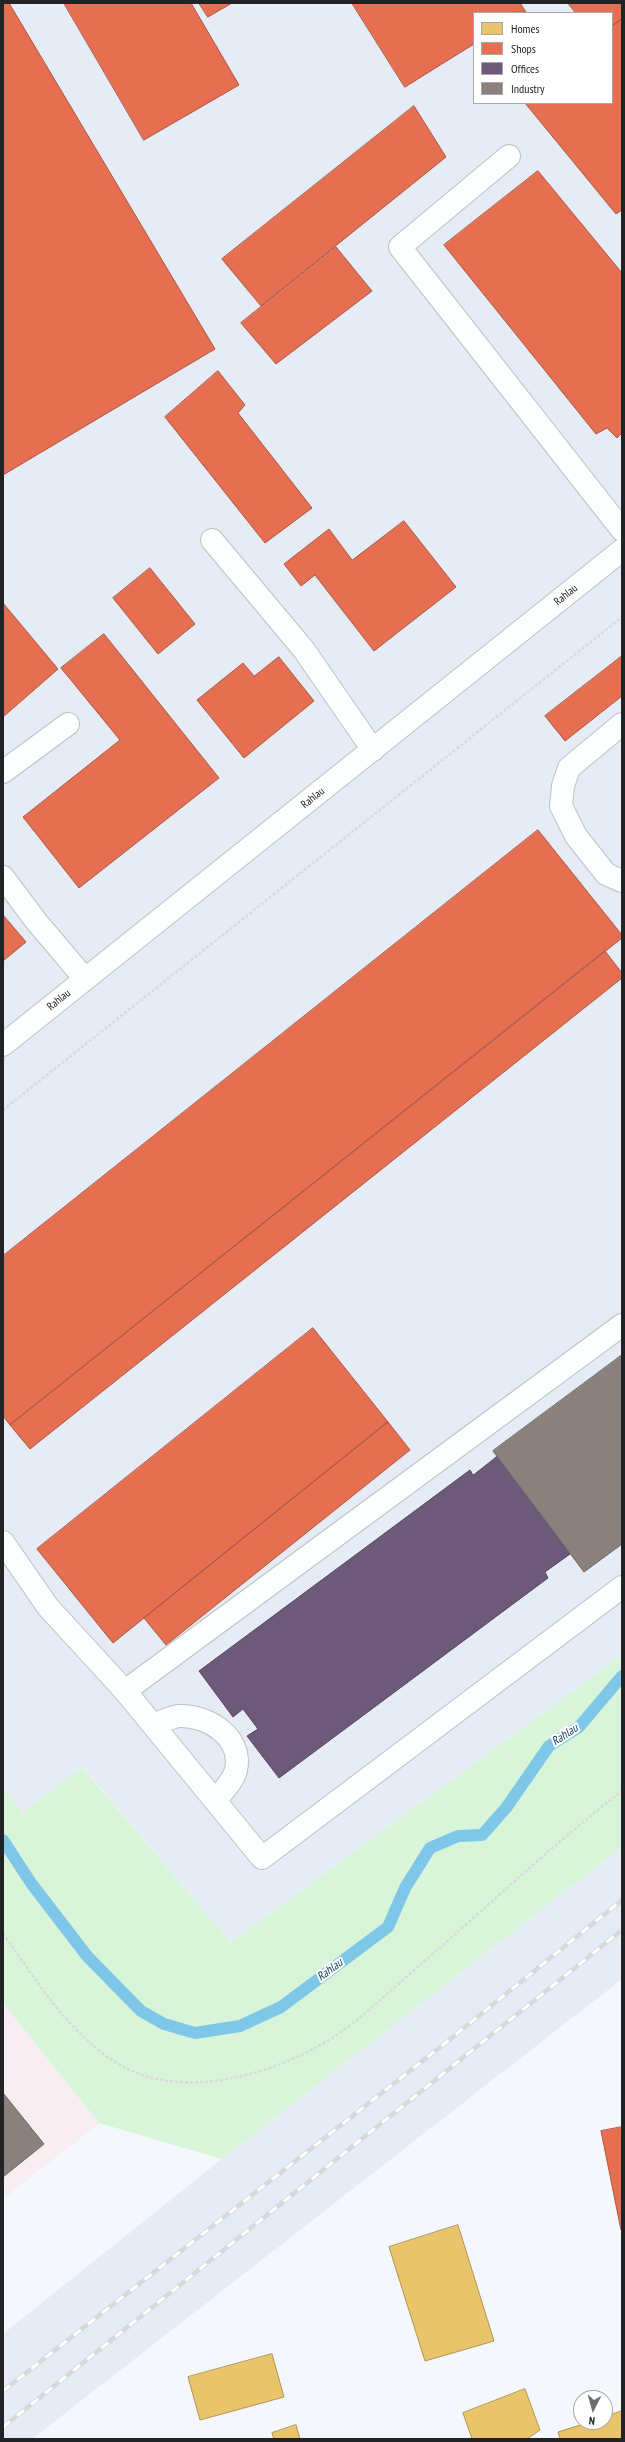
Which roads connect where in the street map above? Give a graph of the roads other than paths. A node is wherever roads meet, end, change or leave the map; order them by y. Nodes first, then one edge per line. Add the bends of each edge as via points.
1 (509, 156) dead end
2 (622, 530) edge
3 (212, 540) dead end
4 (622, 550) edge
5 (68, 724) dead end
6 (622, 724) edge
7 (373, 750) junction
8 (3, 772) edge
9 (3, 877) edge
10 (622, 881) edge
11 (85, 979) junction
12 (3, 1045) edge
13 (622, 1325) edge
14 (3, 1542) edge
15 (622, 1587) edge
16 (125, 1691) junction
17 (153, 1725) junction
18 (215, 1801) junction

1 - 2 street via 400,247
3 - 7 street via 304,650
4 - 7 street, Rahlau
5 - 8 street
6 - 10 street via 569,768 563,786 561,806 580,841 606,874
7 - 11 street, Rahlau
9 - 11 street
11 - 12 street, Rahlau
13 - 16 street
14 - 16 street via 48,1607
15 - 18 street via 262,1858
16 - 17 street
17 - 18 street
17 - 18 street via 178,1716 195,1717 209,1721 229,1740 236,1755 236,1771

